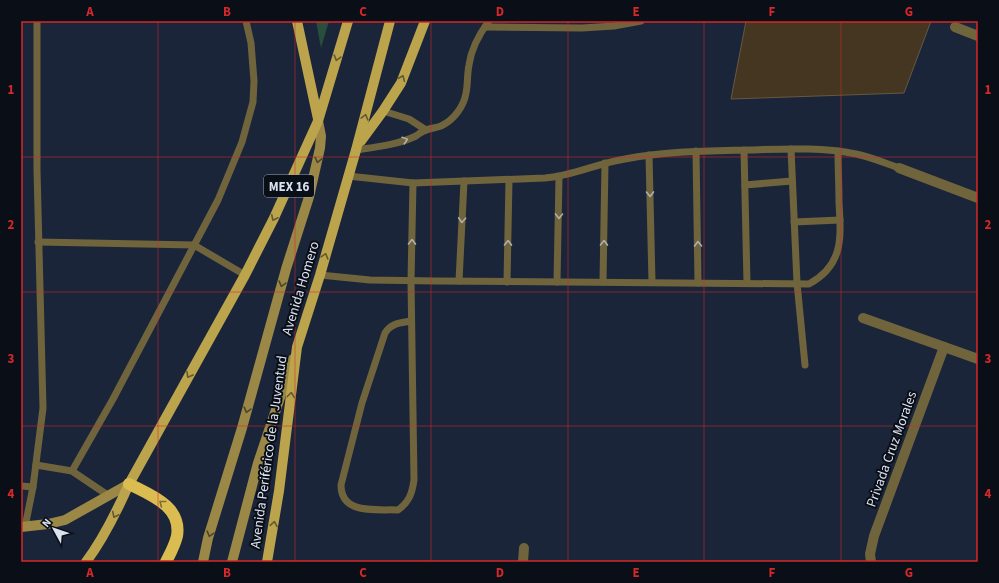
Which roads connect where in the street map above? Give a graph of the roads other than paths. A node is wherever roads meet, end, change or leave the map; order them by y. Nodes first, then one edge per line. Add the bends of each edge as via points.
1 (37, 21) edge
2 (246, 21) edge
3 (297, 21) edge
4 (348, 21) edge
5 (390, 21) edge
6 (425, 21) edge
7 (578, 21) edge
8 (641, 21) edge
9 (487, 24) edge
10 (955, 27) dead end
11 (582, 28) junction
12 (978, 36) edge
13 (383, 111) junction
14 (318, 121) junction
15 (426, 130) junction
16 (357, 148) junction
17 (791, 149) junction
18 (744, 150) junction
19 (838, 151) junction
20 (696, 152) junction
21 (649, 155) junction
22 (605, 163) junction
23 (899, 168) joint
24 (348, 176) junction
25 (559, 177) junction
26 (509, 180) junction
27 (464, 181) junction
28 (792, 181) junction
29 (413, 183) junction
30 (745, 185) junction
31 (978, 198) edge
32 (840, 220) junction
33 (794, 222) junction
34 (38, 242) junction
35 (194, 245) junction
36 (245, 275) junction
37 (320, 275) junction
38 (411, 280) junction
39 (459, 281) junction
40 (507, 282) junction
41 (557, 282) junction
42 (603, 282) junction
43 (652, 282) junction
44 (698, 283) junction
45 (747, 283) junction
46 (797, 283) junction
47 (864, 318) dead end
48 (411, 321) junction
49 (297, 347) junction
50 (944, 347) junction
51 (978, 359) edge
52 (805, 365) dead end
53 (36, 465) junction
54 (72, 471) junction
55 (129, 484) junction
56 (21, 486) edge
57 (33, 487) junction
58 (109, 496) junction
59 (23, 527) edge
60 (524, 548) dead end
61 (86, 562) edge
62 (166, 562) edge
63 (203, 562) edge
64 (232, 562) edge
65 (267, 562) edge
66 (523, 562) edge
67 (871, 562) edge

1 - 34 lane
2 - 35 lane via 251,43 253,102 242,142 222,192
3 - 14 main road
4 -> 14 main road, Avenida Homero / MEX 16
16 -> 5 main road, Avenida Homero
13 -> 6 main road via 401,83
7 - 11 lane
8 - 11 lane
9 - 11 lane
9 - 15 lane via 471,55 466,93 458,112 441,126
10 - 12 street
13 - 15 lane via 409,119
13 - 16 main road
14 -> 36 main road, Avenida Homero / MEX 16
14 -> 63 main road, Avenida Homero via 320,148 311,190
16 -> 15 lane via 390,144
16 - 24 main road, Avenida Homero
17 - 18 lane
17 - 19 lane
17 - 28 lane
18 - 20 lane
18 - 30 lane
19 - 23 lane via 872,158
19 - 32 lane
20 - 21 lane
44 -> 20 lane
21 - 22 lane
21 -> 43 lane
22 - 25 lane
42 -> 22 lane
23 - 31 street
24 - 29 lane
37 -> 24 main road, Avenida Homero
25 - 26 lane
25 -> 41 lane
26 - 27 lane
40 -> 26 lane
27 - 29 lane
27 -> 39 lane
28 - 30 lane
28 - 33 lane
38 -> 29 lane
30 - 45 lane
32 - 33 lane
32 - 46 lane via 841,239 828,269 810,284
33 - 46 lane
34 - 35 lane
34 - 53 lane via 43,408
35 - 36 lane
35 - 54 lane
36 -> 55 main road, Avenida Homero / MEX 16
37 - 38 lane via 370,280
37 - 49 main road, Avenida Homero
38 - 39 lane
38 - 48 lane
39 - 40 lane
40 - 41 lane
41 - 42 lane
42 - 43 lane
43 - 44 lane
44 - 45 lane
45 - 46 lane
46 - 52 lane
47 - 50 street
48 - 48 lane via 413,493 409,501 398,510 357,508 349,505 344,499 341,485 362,403 385,333 394,324
49 - 64 main road, Avenida Homero via 258,463
65 -> 49 main road, Avenida Periférico de la Juventud via 279,491
50 - 51 street
50 - 67 street, Privada Cruz Morales via 874,536
53 - 54 lane
53 - 57 lane
54 - 58 lane
55 - 58 main road
55 -> 61 main road, Avenida Homero / MEX 16 via 115,516
62 -> 55 highway via 177,536 175,516 162,502
56 - 57 lane
57 - 59 lane
58 - 59 main road via 65,520
60 - 66 street

